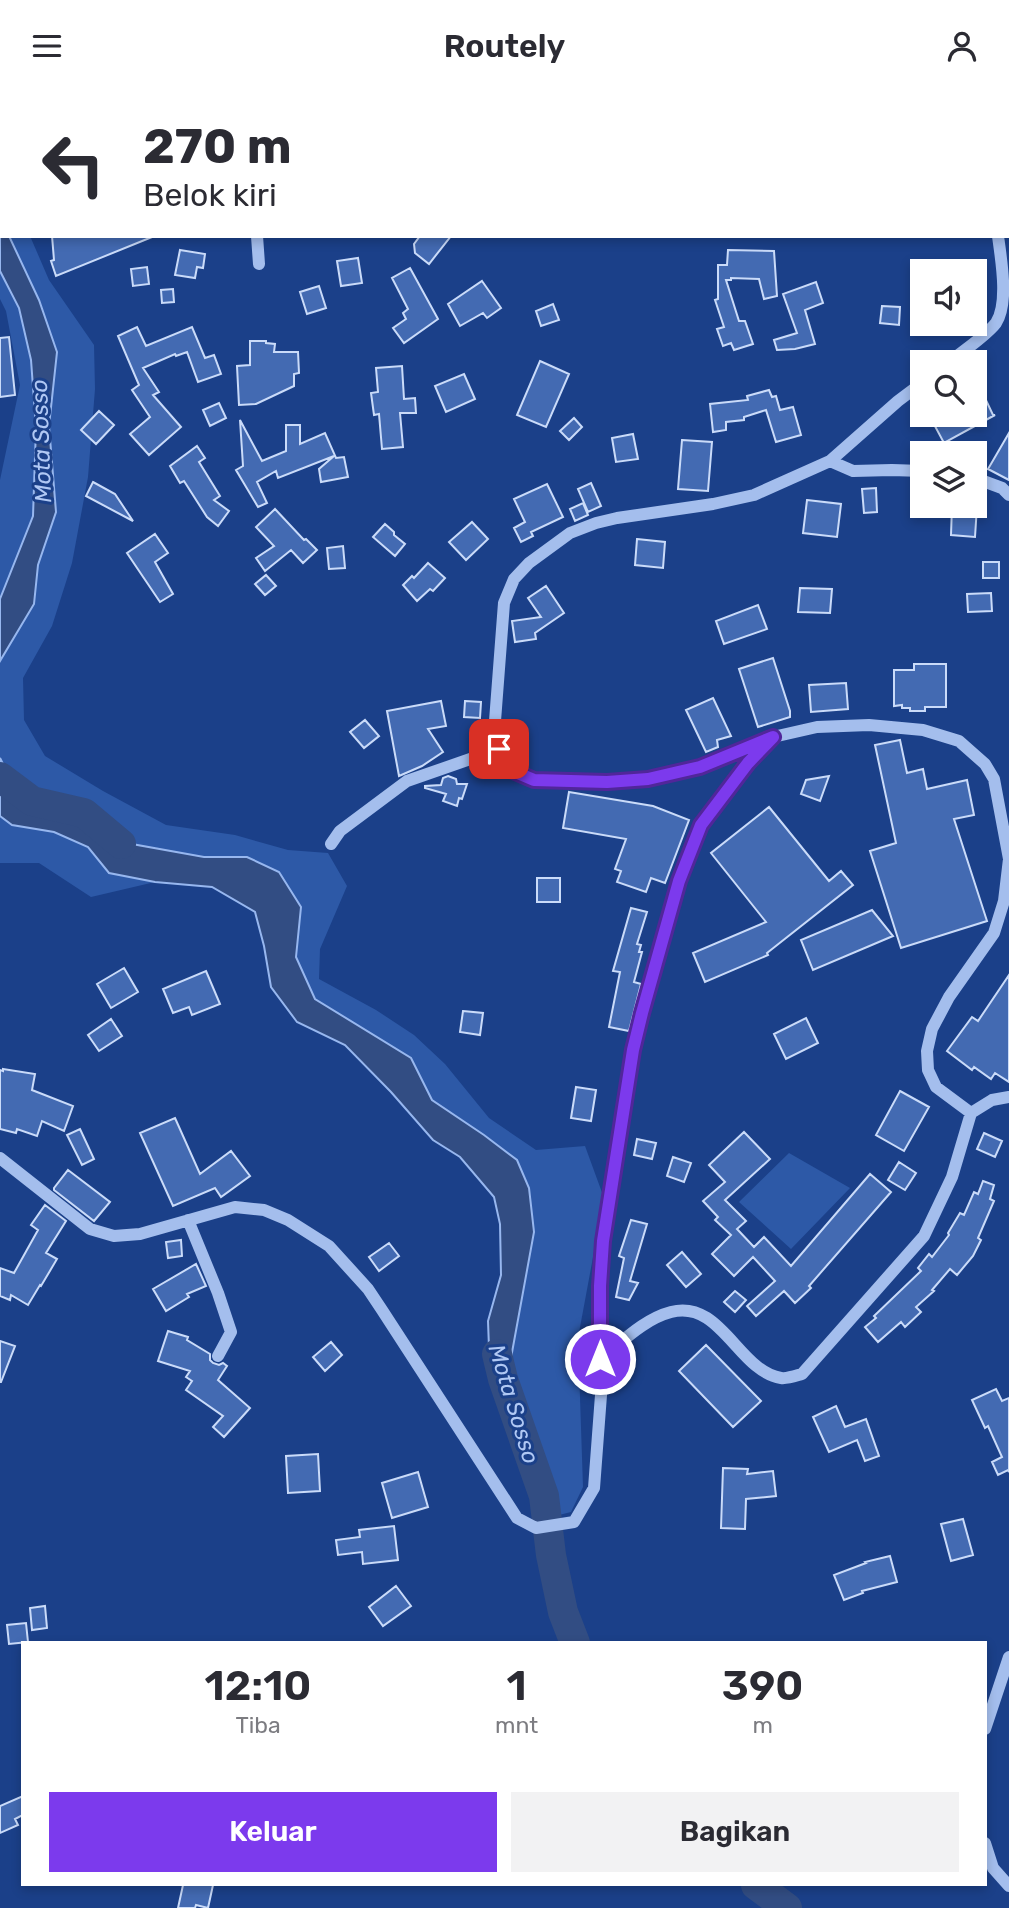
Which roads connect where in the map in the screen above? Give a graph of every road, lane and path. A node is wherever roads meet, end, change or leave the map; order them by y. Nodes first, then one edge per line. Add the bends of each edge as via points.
1 (257, 238) edge
2 (998, 238) edge
3 (259, 264) dead end
4 (963, 350) edge
5 (910, 392) edge
6 (830, 461) junction
7 (910, 471) edge
8 (987, 482) edge
9 (1009, 495) edge
10 (773, 737) junction
11 (499, 749) junction
12 (331, 844) dead end
13 (1009, 1097) edge
14 (971, 1113) junction
15 (0, 1158) edge
16 (188, 1220) junction
17 (218, 1356) dead end
18 (600, 1359) junction
19 (1009, 1657) edge
20 (987, 1723) edge
21 (987, 1849) edge
22 (1009, 1886) edge

1 - 3 street
2 - 4 street via 1005,280 1001,309 996,323
5 - 6 street
6 - 7 street via 853,471
6 - 11 street via 754,495 596,523 570,533 529,563 514,579 504,603 494,734
8 - 9 street
10 - 11 street via 700,767 648,779 607,782 534,780 513,771
10 - 14 street via 817,727 923,730 959,741 985,764 994,779 1009,859 1004,901 994,933 949,997 932,1029 927,1051 928,1070 936,1087
10 - 18 street via 701,825 679,881 642,1013 603,1241
11 - 12 street via 407,781 340,831
13 - 14 street via 992,1100
14 - 18 street via 952,1177 924,1236 802,1374 784,1379 764,1373 709,1319 693,1311 673,1311 646,1323
15 - 16 street via 90,1229 114,1236 140,1234
16 - 17 street via 231,1332
16 - 18 street via 235,1207 264,1210 329,1246 368,1289 517,1518 536,1528 573,1522 594,1488
19 - 20 street
21 - 22 street via 993,1868

